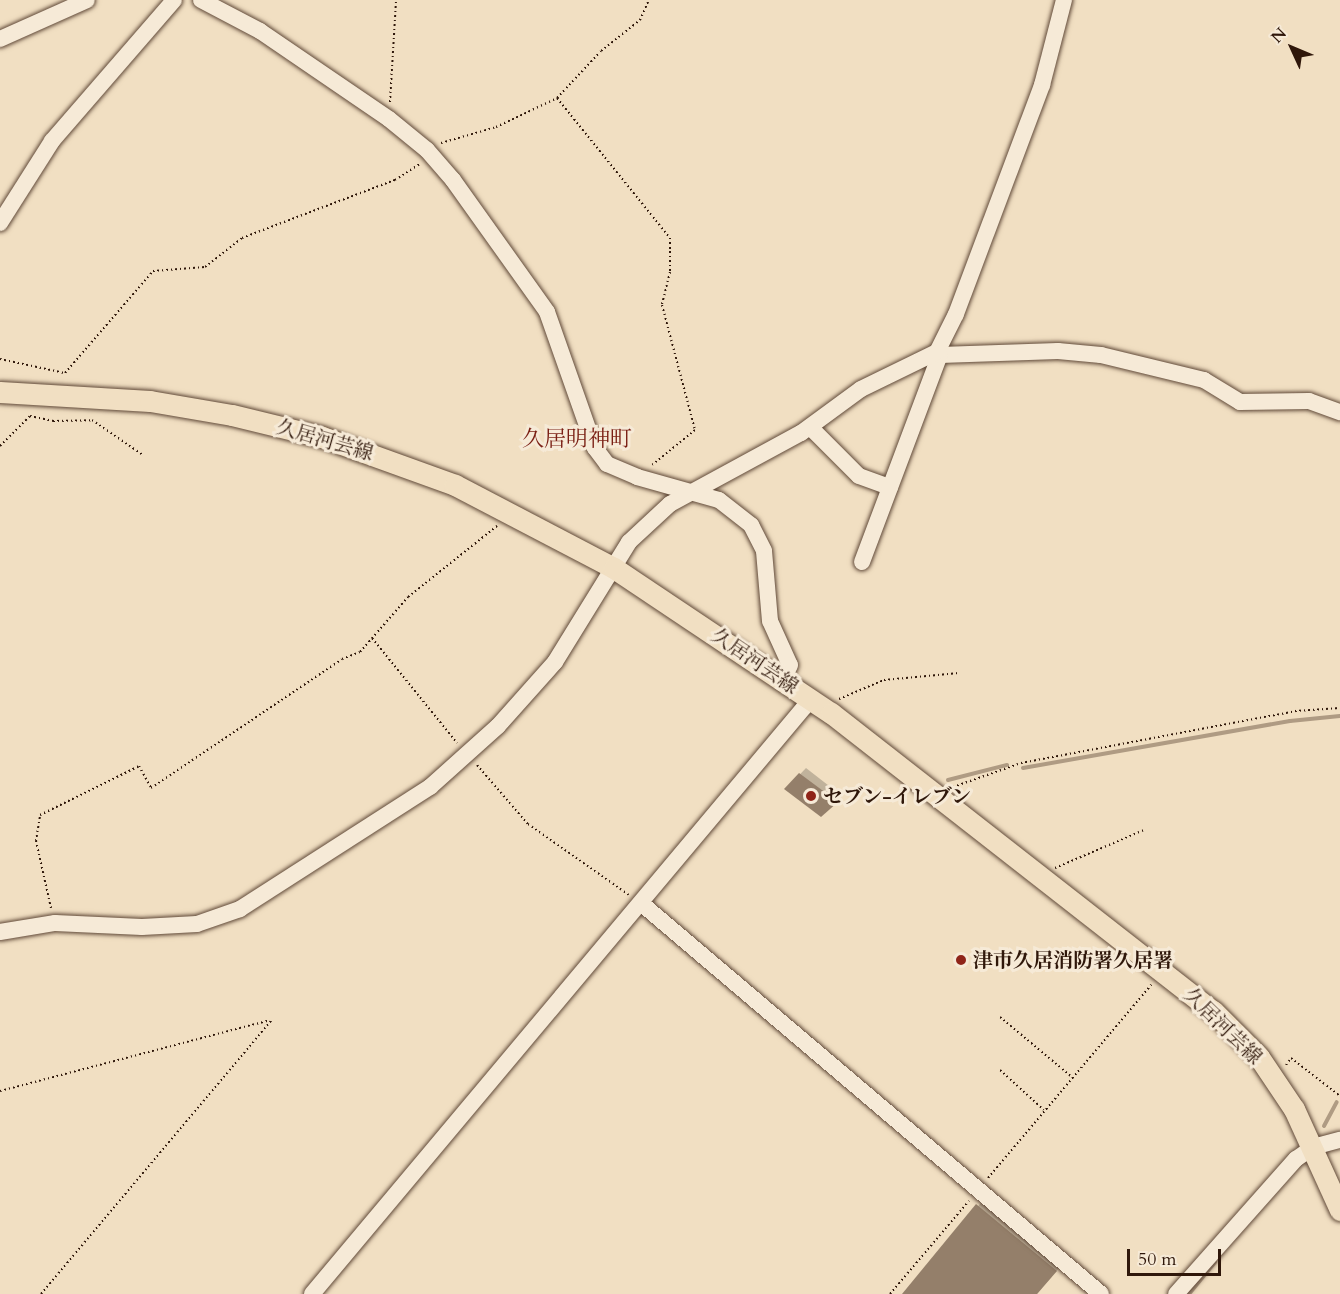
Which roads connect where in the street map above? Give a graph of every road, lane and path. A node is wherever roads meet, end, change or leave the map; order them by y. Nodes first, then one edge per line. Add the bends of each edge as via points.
1 (87, 0) edge
2 (174, 0) edge
3 (201, 0) edge
4 (396, 0) edge
5 (649, 0) edge
6 (1064, 0) edge
7 (0, 39) edge
8 (557, 98) junction
9 (389, 119) junction
10 (428, 153) junction
11 (0, 223) edge
12 (938, 354) junction
13 (0, 359) edge
14 (0, 392) edge
15 (1340, 412) edge
16 (810, 427) junction
17 (0, 446) edge
18 (143, 455) dead end
19 (637, 477) junction
20 (890, 487) junction
21 (687, 491) junction
22 (516, 513) junction
23 (862, 562) dead end
24 (614, 568) junction
25 (372, 638) junction
26 (959, 673) dead end
27 (783, 680) junction
28 (817, 703) junction
29 (1340, 708) edge
30 (466, 753) junction
31 (936, 793) junction
32 (1144, 831) dead end
33 (1042, 875) junction
34 (642, 904) junction
35 (55, 923) junction
36 (0, 932) edge
37 (1163, 972) junction
38 (1000, 1017) dead end
39 (1000, 1070) dead end
40 (1072, 1077) junction
41 (1275, 1079) junction
42 (0, 1091) edge
43 (1340, 1096) edge
44 (1044, 1110) junction
45 (1340, 1140) edge
46 (1314, 1147) junction
47 (978, 1191) junction
48 (1340, 1210) edge
49 (41, 1294) edge
50 (312, 1294) edge
51 (890, 1294) edge
52 (1101, 1294) edge
53 (1176, 1294) edge

1 - 7 street
2 - 11 street via 52,141
3 - 9 street via 260,31
4 - 9 path
5 - 8 path via 640,20 601,51
6 - 12 street via 1042,85
8 - 10 path via 496,127 451,138
8 - 19 path via 670,238 670,272 662,305 694,430
9 - 10 street
10 - 13 path via 395,180 242,238 205,267 153,271 65,373
10 - 19 street via 502,246 546,312 598,454 614,469
12 - 15 street via 1058,351 1101,355 1204,380 1240,402 1309,401
12 - 16 street via 861,389
12 - 20 street
14 - 22 main road, 久居河芸線 via 92,394 232,415 322,437 400,463
16 - 20 street via 859,476
16 - 21 street
17 - 18 path via 30,416 53,421 92,420
19 - 21 street
20 - 23 street
21 - 24 street via 629,542
21 - 27 street via 705,494 730,507 752,525 761,541 771,621 790,665
22 - 24 main road, 久居河芸線
22 - 25 path via 408,597
24 - 27 main road, 久居河芸線
24 - 30 street via 555,662 498,726
25 - 30 path
25 - 35 path via 360,652 342,659 151,788 139,766 40,815 36,841
26 - 28 path via 884,681
27 - 28 main road, 久居河芸線
28 - 31 main road, 久居河芸線
28 - 34 street
29 - 31 path via 1295,711 1021,763
30 - 34 path via 528,824
30 - 35 street via 430,787 219,919 142,927
31 - 33 main road, 久居河芸線
32 - 33 path
33 - 37 main road, 久居河芸線
34 - 47 street
34 - 50 street
35 - 36 street
37 - 40 path
37 - 41 main road, 久居河芸線 via 1236,1032
38 - 40 path
39 - 44 path
40 - 44 path
41 - 43 path via 1291,1058
41 - 46 main road, 久居河芸線
42 - 49 path via 272,1020
44 - 47 path
45 - 46 street
46 - 48 main road, 久居河芸線
46 - 53 street via 1296,1159
47 - 51 path
47 - 52 street

